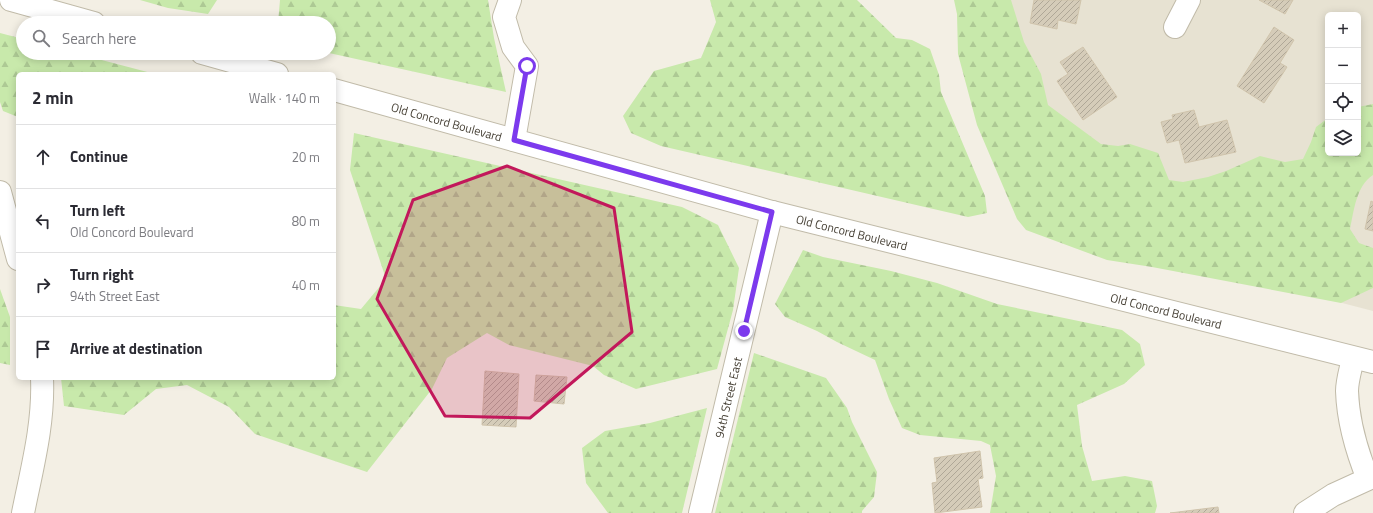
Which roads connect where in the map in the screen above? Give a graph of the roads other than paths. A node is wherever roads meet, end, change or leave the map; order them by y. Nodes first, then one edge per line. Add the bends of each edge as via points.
1 (11, 0) edge
2 (510, 0) edge
3 (1189, 0) edge
4 (69, 16) edge
5 (1175, 27) dead end
6 (227, 60) edge
7 (270, 72) edge
8 (336, 91) edge
9 (514, 140) junction
10 (0, 192) edge
11 (772, 212) junction
12 (16, 252) edge
13 (1363, 360) edge
14 (42, 380) edge
15 (23, 513) edge
16 (700, 513) edge
17 (1305, 513) edge

1 - 4 street
2 - 9 street via 504,17 513,47 527,66
3 - 5 street
6 - 7 street
8 - 9 street, Old Concord Boulevard
9 - 11 street, Old Concord Boulevard
10 - 12 street
11 - 13 street, Old Concord Boulevard
11 - 16 street, 94th Street East
13 - 17 street via 1347,390 1349,414 1360,459 1368,479 1333,495
14 - 15 street via 41,422

